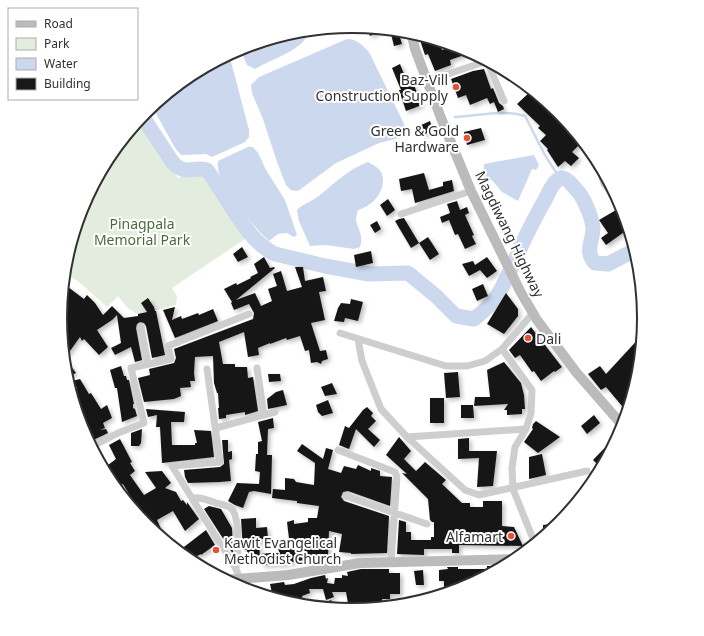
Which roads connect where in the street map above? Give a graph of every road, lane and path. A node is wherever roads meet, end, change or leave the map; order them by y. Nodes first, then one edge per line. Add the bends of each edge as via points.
1 (413, 39) edge
2 (480, 63) edge
3 (490, 69) edge
4 (427, 81) junction
5 (504, 101) dead end
6 (471, 191) junction
7 (401, 214) dead end
8 (533, 313) junction
9 (249, 314) dead end
10 (141, 327) dead end
11 (340, 333) dead end
12 (358, 339) junction
13 (502, 348) junction
14 (148, 364) junction
15 (257, 368) dead end
16 (207, 370) dead end
17 (275, 412) dead end
18 (264, 415) junction
19 (618, 420) edge
20 (216, 428) junction
21 (526, 429) junction
22 (407, 437) junction
23 (96, 444) edge
24 (338, 450) dead end
25 (587, 471) dead end
26 (513, 489) junction
27 (346, 496) dead end
28 (192, 498) junction
29 (394, 512) junction
30 (427, 524) dead end
31 (533, 538) edge
32 (503, 559) edge
33 (391, 562) junction
34 (236, 569) junction
35 (240, 579) joint

1 - 4 main road, Magdiwang Highway
2 - 4 street
3 - 5 street
4 - 6 main road, Magdiwang Highway
6 - 7 street
6 - 8 main road, Magdiwang Highway
8 - 13 street
8 - 19 main road, Magdiwang Highway via 576,372
9 - 14 street via 168,346 171,359
10 - 14 street
11 - 12 street
12 - 13 street via 446,366 467,366 485,361
12 - 22 street via 362,360 381,409
13 - 21 street via 532,390 531,413
14 - 23 street via 131,368 144,423
15 - 18 street
16 - 20 street
17 - 18 street
18 - 20 street
20 - 28 street via 220,462 172,466
21 - 22 street
21 - 26 street via 515,447
22 - 26 street via 465,490 479,496
24 - 29 street via 395,472 397,477
25 - 26 street
26 - 31 street
27 - 29 street
28 - 34 street
28 - 34 street via 210,500 230,507 233,511 236,519 238,555
29 - 30 street
29 - 33 street
32 - 33 main road
33 - 35 main road via 352,564 288,575
34 - 35 street

